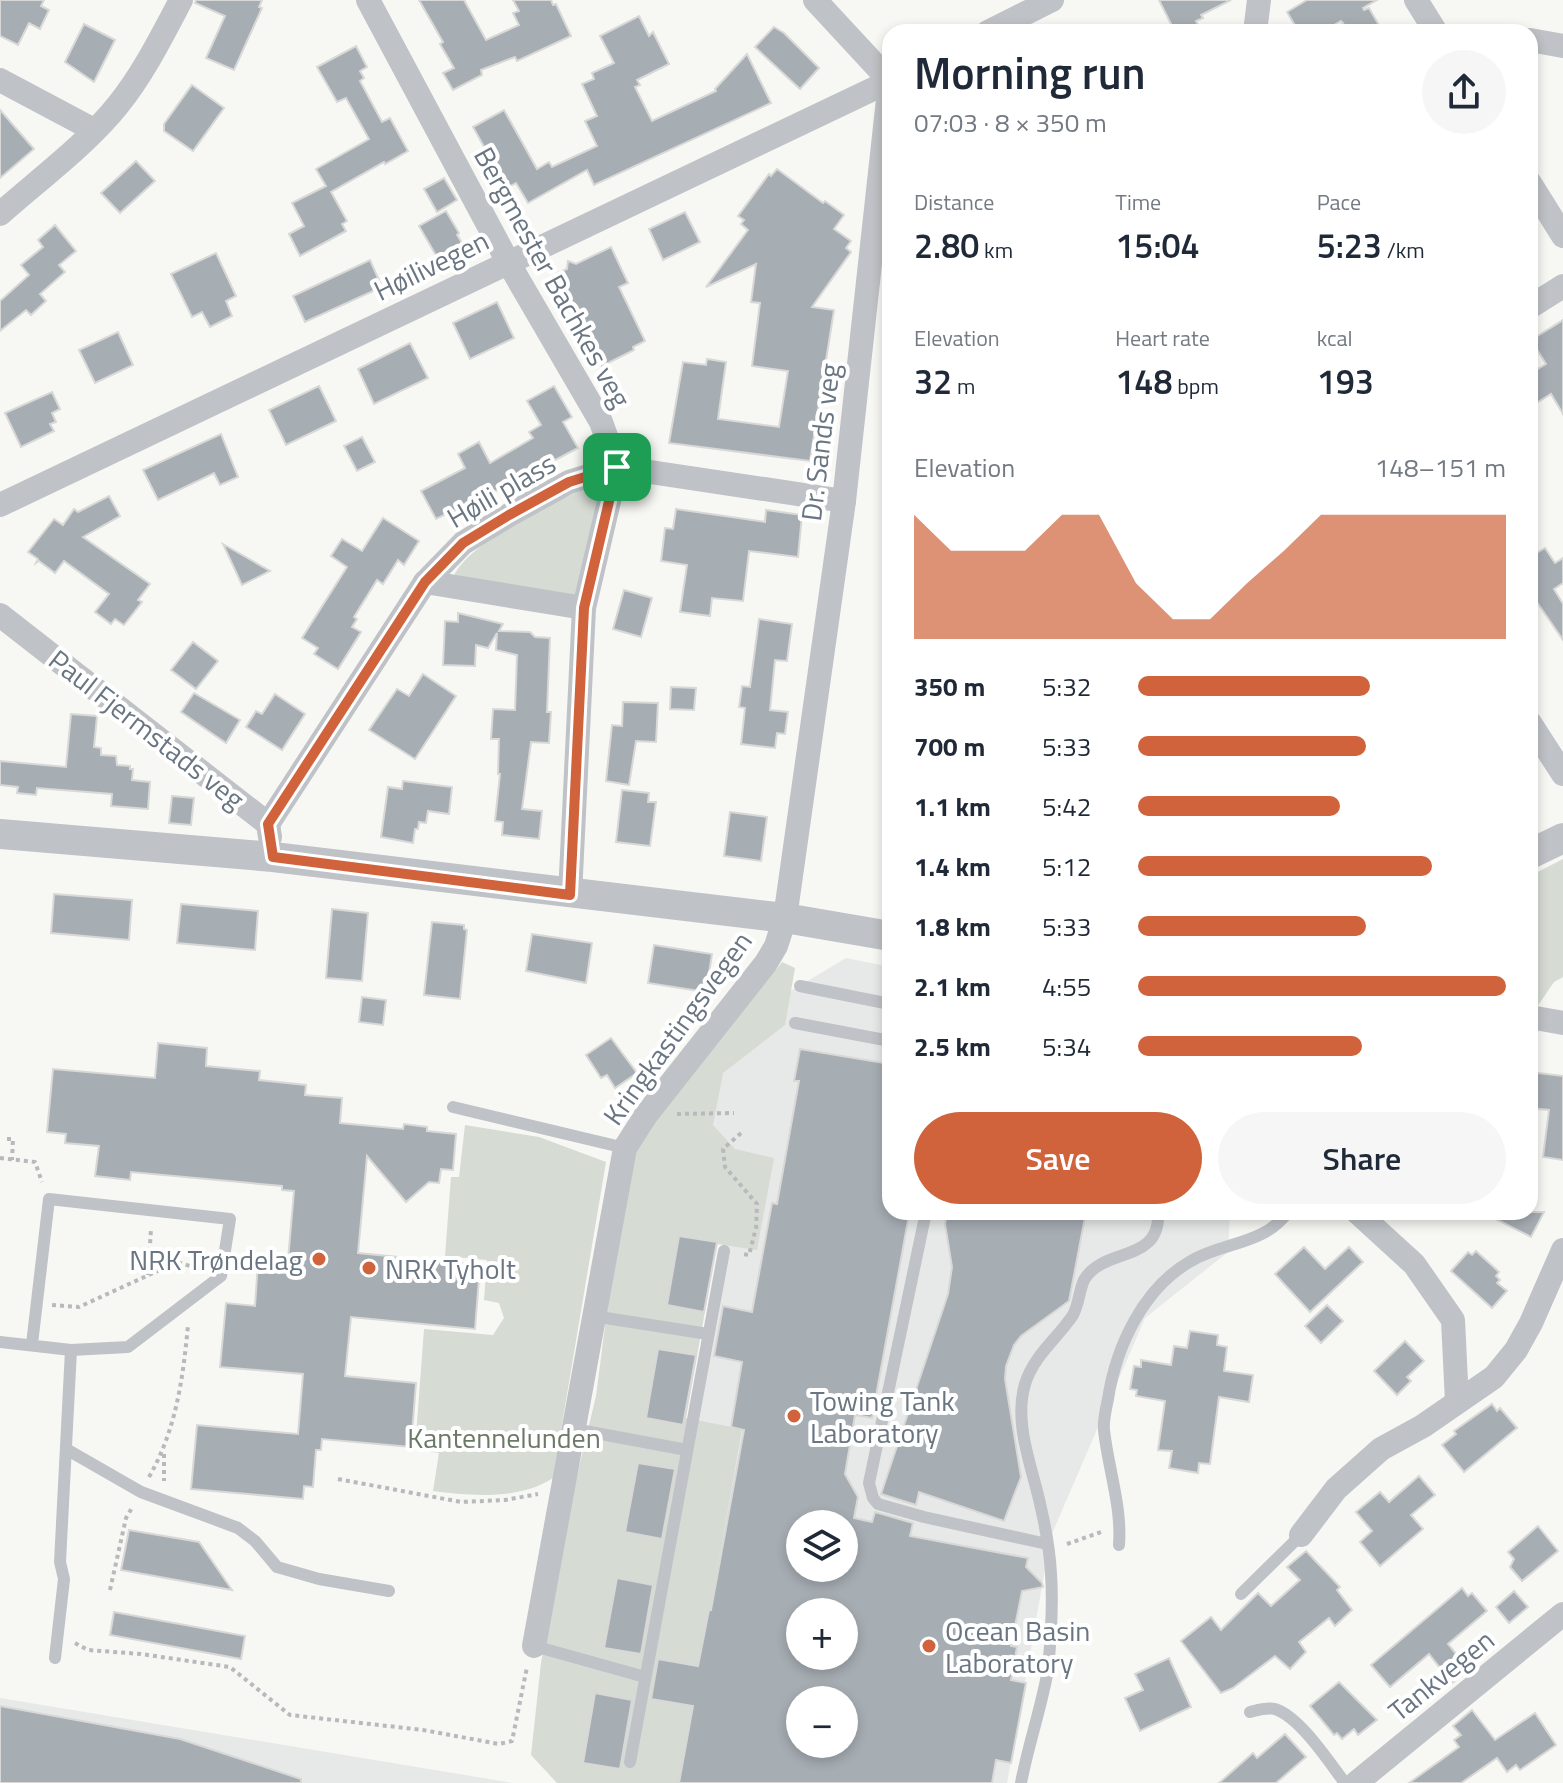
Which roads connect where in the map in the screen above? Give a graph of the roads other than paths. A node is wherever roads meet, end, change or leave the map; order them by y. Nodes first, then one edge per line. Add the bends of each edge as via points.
1 (181, 0) edge
2 (368, 0) edge
3 (815, 0) edge
4 (1052, 0) edge
5 (1259, 0) edge
6 (1416, 0) edge
7 (1004, 24) edge
8 (1256, 24) edge
9 (1431, 24) edge
10 (1538, 41) edge
11 (1563, 46) edge
12 (882, 72) edge
13 (0, 80) edge
14 (882, 85) edge
15 (94, 130) junction
16 (882, 154) edge
17 (1538, 196) edge
18 (0, 214) edge
19 (1563, 236) edge
20 (508, 262) junction
21 (1563, 286) edge
22 (1538, 302) edge
23 (617, 467) junction
24 (844, 501) junction
25 (0, 505) edge
26 (425, 582) junction
27 (584, 608) junction
28 (0, 615) edge
29 (1538, 735) edge
30 (1563, 774) edge
31 (268, 824) junction
32 (0, 834) edge
33 (1563, 838) edge
34 (1538, 850) edge
35 (273, 857) junction
36 (570, 895) junction
37 (785, 918) junction
38 (882, 935) edge
39 (800, 986) dead end
40 (882, 1002) edge
41 (1538, 1018) edge
42 (795, 1023) dead end
43 (1563, 1023) edge
44 (882, 1039) edge
45 (453, 1107) dead end
46 (625, 1148) junction
47 (924, 1220) edge
48 (1158, 1220) edge
49 (1282, 1220) edge
50 (1366, 1220) edge
51 (1563, 1250) edge
52 (724, 1251) road end
53 (593, 1316) junction
54 (708, 1334) junction
55 (0, 1342) edge
56 (32, 1344) junction
57 (71, 1350) junction
58 (1457, 1402) junction
59 (574, 1429) junction
60 (66, 1449) junction
61 (687, 1450) junction
62 (1301, 1535) joint
63 (1053, 1544) junction
64 (1119, 1545) dead end
65 (389, 1591) dead end
66 (1241, 1594) dead end
67 (1563, 1614) edge
68 (534, 1646) joint
69 (55, 1658) dead end
70 (645, 1677) junction
71 (1250, 1712) dead end
72 (630, 1762) dead end
73 (1021, 1783) edge
74 (1345, 1783) edge
75 (1356, 1783) edge

1 - 15 street via 118,105
2 - 20 street, Bergmester Bachkes veg
3 - 12 street
4 - 7 street
5 - 8 street
6 - 9 street
10 - 11 street
13 - 15 street
14 - 20 street, Høilivegen
15 - 18 street
16 - 24 street, Dr. Sands veg
17 - 19 street
20 - 23 street, Bergmester Bachkes veg via 601,422
20 - 25 street, Høilivegen
21 - 22 street
23 - 24 street
23 - 26 street, Høili plass via 569,482 497,522 463,543
23 - 27 street
24 - 37 street, Dr. Sands veg
26 - 27 street
26 - 31 street, Høili plass
27 - 36 street
28 - 31 street, Paul Fjermstads veg
29 - 30 street
31 - 35 street, Paul Fjermstads veg
32 - 35 street
33 - 34 street
35 - 36 street
36 - 37 street
37 - 38 street
37 - 46 street, Kringkastingsvegen via 766,963
39 - 40 lane
41 - 43 street
42 - 44 lane
45 - 46 lane
46 - 53 street, Kringkastingsvegen
47 - 63 lane via 869,1483 873,1498 924,1517
48 - 63 lane via 1147,1243 1107,1261 1084,1280 1074,1313 1027,1379 1023,1425
49 - 64 lane via 1265,1233 1191,1260 1138,1314 1119,1354 1103,1426
50 - 58 street via 1414,1264 1453,1320
51 - 58 street via 1516,1350 1494,1377
52 - 54 lane
53 - 54 lane
53 - 59 street, Kringkastingsvegen
54 - 61 lane
55 - 56 lane
56 - 57 lane
56 - 57 lane via 49,1199 230,1219 221,1276 128,1347
57 - 60 lane
58 - 62 street via 1381,1449 1336,1489
59 - 61 lane
59 - 68 street, Kringkastingsvegen
60 - 65 lane via 141,1492 238,1528 277,1567
60 - 69 lane via 60,1562 64,1579
61 - 70 lane
62 - 66 lane
63 - 73 lane via 1045,1687
67 - 75 street, Tankvegen
68 - 70 lane
70 - 72 lane
71 - 74 lane via 1278,1710 1303,1730

